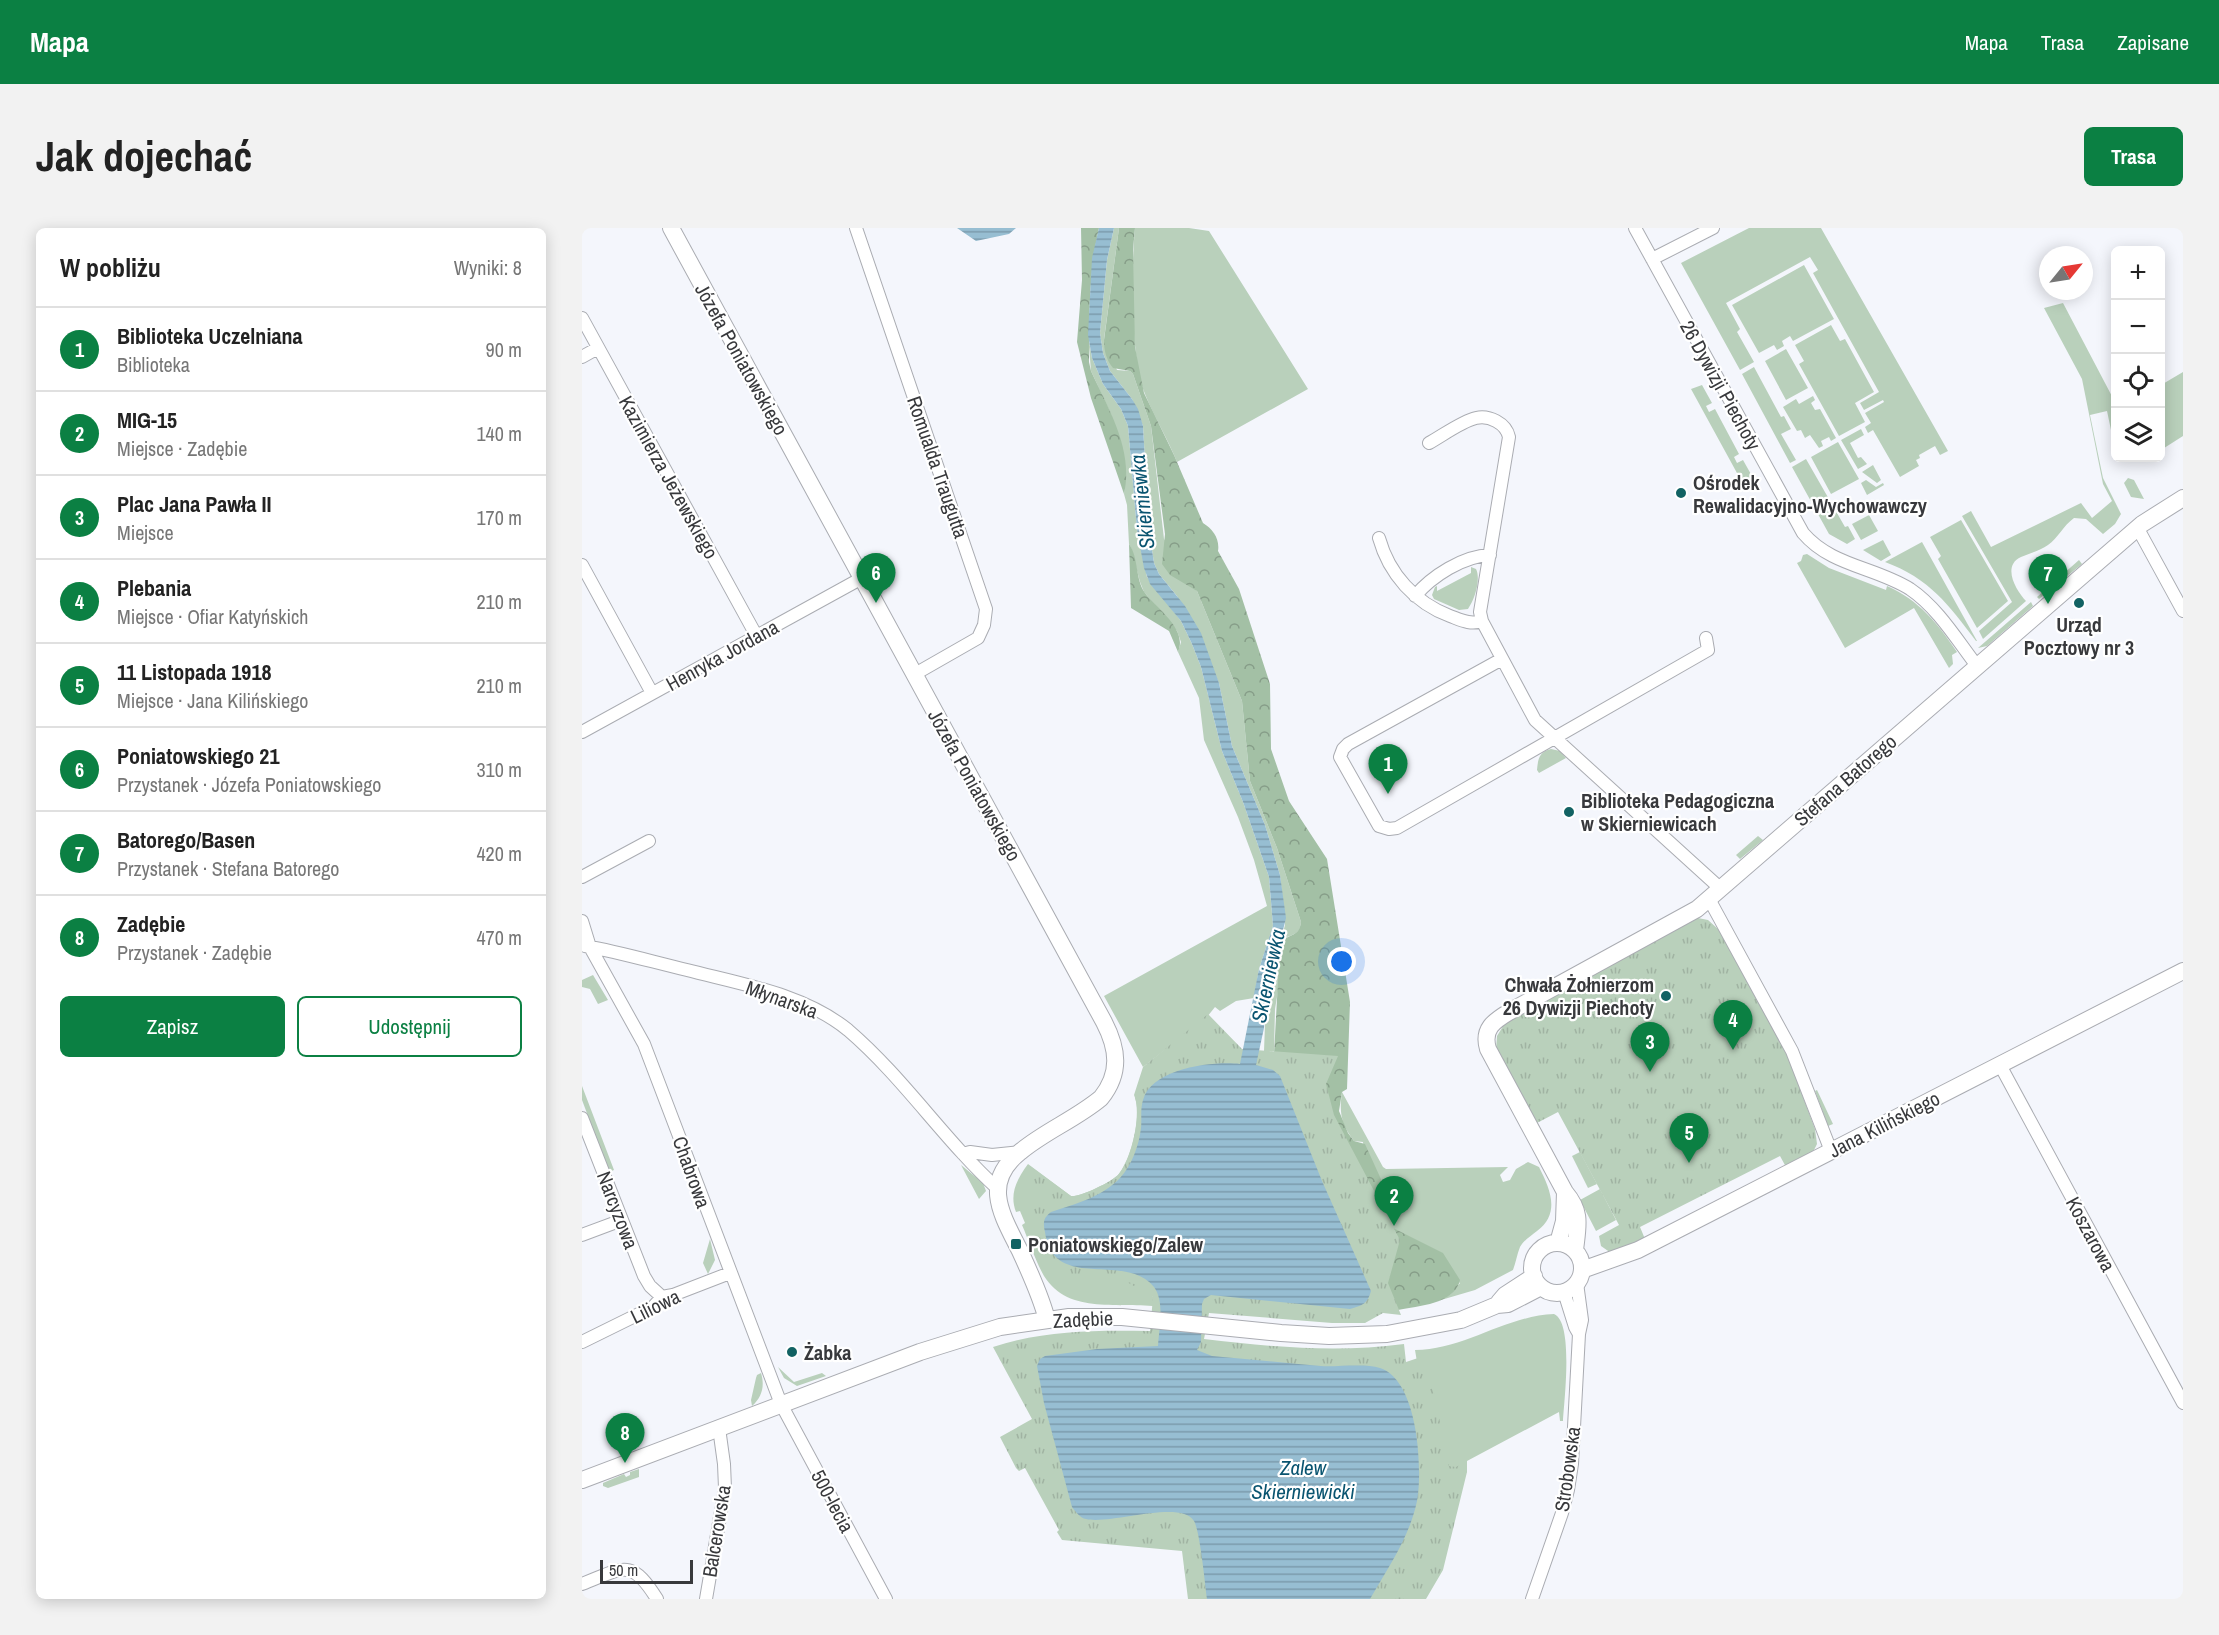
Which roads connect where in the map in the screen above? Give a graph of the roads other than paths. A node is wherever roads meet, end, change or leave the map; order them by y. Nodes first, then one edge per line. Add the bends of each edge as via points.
1 (671, 228) edge
2 (856, 228) edge
3 (1635, 228) edge
4 (1713, 228) edge
5 (1653, 259) junction
6 (582, 318) edge
7 (598, 348) junction
8 (582, 357) edge
9 (1429, 443) dead end
10 (2183, 498) edge
11 (2137, 527) junction
12 (1379, 538) dead end
13 (1490, 555) junction
14 (582, 565) edge
15 (862, 578) junction
16 (1415, 596) junction
17 (2183, 611) edge
18 (1482, 621) junction
19 (756, 635) junction
20 (1706, 638) dead end
21 (1502, 659) junction
22 (1977, 666) junction
23 (915, 674) junction
24 (652, 693) junction
25 (582, 732) edge
26 (1554, 737) junction
27 (649, 841) dead end
28 (582, 878) edge
29 (1715, 894) junction
30 (582, 921) edge
31 (586, 946) edge
32 (2183, 970) edge
33 (2000, 1065) junction
34 (582, 1118) edge
35 (1831, 1151) junction
36 (1020, 1152) junction
37 (963, 1154) junction
38 (998, 1189) junction
39 (1565, 1192) junction
40 (622, 1220) junction
41 (582, 1236) edge
42 (1558, 1243) junction
43 (1575, 1250) junction
44 (730, 1273) junction
45 (1538, 1281) junction
46 (1574, 1282) junction
47 (662, 1297) junction
48 (1047, 1320) junction
49 (582, 1342) edge
50 (2183, 1403) edge
51 (781, 1404) junction
52 (718, 1428) junction
53 (582, 1480) edge
54 (582, 1584) edge
55 (657, 1599) edge
56 (706, 1599) edge
57 (886, 1599) edge
58 (1532, 1599) edge

1 - 15 street, Józefa Poniatowskiego
2 - 23 street, Romualda Traugutta via 986,609 978,638
3 - 5 street, 26 Dywizji Piechoty
4 - 5 street
5 - 22 street, 26 Dywizji Piechoty via 1803,533 1828,554 1898,583 1922,598
6 - 7 street, Kazimierza Jeżewskiego
7 - 8 street
7 - 19 street, Kazimierza Jeżewskiego
9 - 13 street via 1476,418 1495,421 1506,429 1509,437
10 - 11 street, Stefana Batorego
11 - 17 street
11 - 22 street, Stefana Batorego
12 - 16 street via 1399,580
13 - 16 street via 1474,557 1430,580
13 - 18 street
14 - 24 street
15 - 19 street, Henryka Jordana
15 - 23 street, Józefa Poniatowskiego
16 - 18 street via 1468,623
18 - 21 street
19 - 24 street, Henryka Jordana
20 - 26 street via 1708,650
21 - 26 street via 1533,717
21 - 26 street via 1343,749 1340,757 1374,820 1384,828 1397,828
22 - 29 street, Stefana Batorego
23 - 36 street, Józefa Poniatowskiego via 1115,1046 1114,1074 1101,1098
24 - 25 street, Henryka Jordana
26 - 29 street
27 - 28 street
29 - 35 street via 1792,1050
29 - 39 street, Stefana Batorego via 1678,920 1498,1018 1488,1028 1488,1048
30 - 31 street, Chabrowa
31 - 37 street, Młynarska via 787,997 830,1017 895,1075
31 - 44 street, Chabrowa via 644,1044
32 - 33 street, Jana Kilińskiego
33 - 35 street, Jana Kilińskiego
33 - 50 street, Koszarowa
34 - 40 street, Narcyzowa
35 - 46 street, Jana Kilińskiego
36 - 37 street
36 - 38 street, Józefa Poniatowskiego via 1003,1171
37 - 38 street, Młynarska
38 - 48 street via 999,1208 1036,1286
39 - 42 street
39 - 43 street, Stefana Batorego via 1578,1215
40 - 41 street
40 - 47 street, Narcyzowa via 644,1276
42 - 43 street
42 - 45 street via 1547,1245 1536,1255 1533,1262
43 - 46 street via 1579,1256
44 - 47 street, Liliowa
44 - 51 street, Chabrowa
45 - 46 street via 1553,1292
45 - 48 street, Zadębie via 1461,1320 1366,1335 1281,1334 1151,1319 1082,1316
46 - 58 street, Strobowska via 1582,1320 1573,1456 1562,1515
47 - 49 street, Liliowa via 653,1306
48 - 51 street, Zadębie via 975,1334
51 - 52 street, Zadębie
51 - 57 street, 500-lecia
52 - 53 street, Zadębie
52 - 56 street, Balcerowska via 725,1488
54 - 55 street via 629,1570 641,1576

